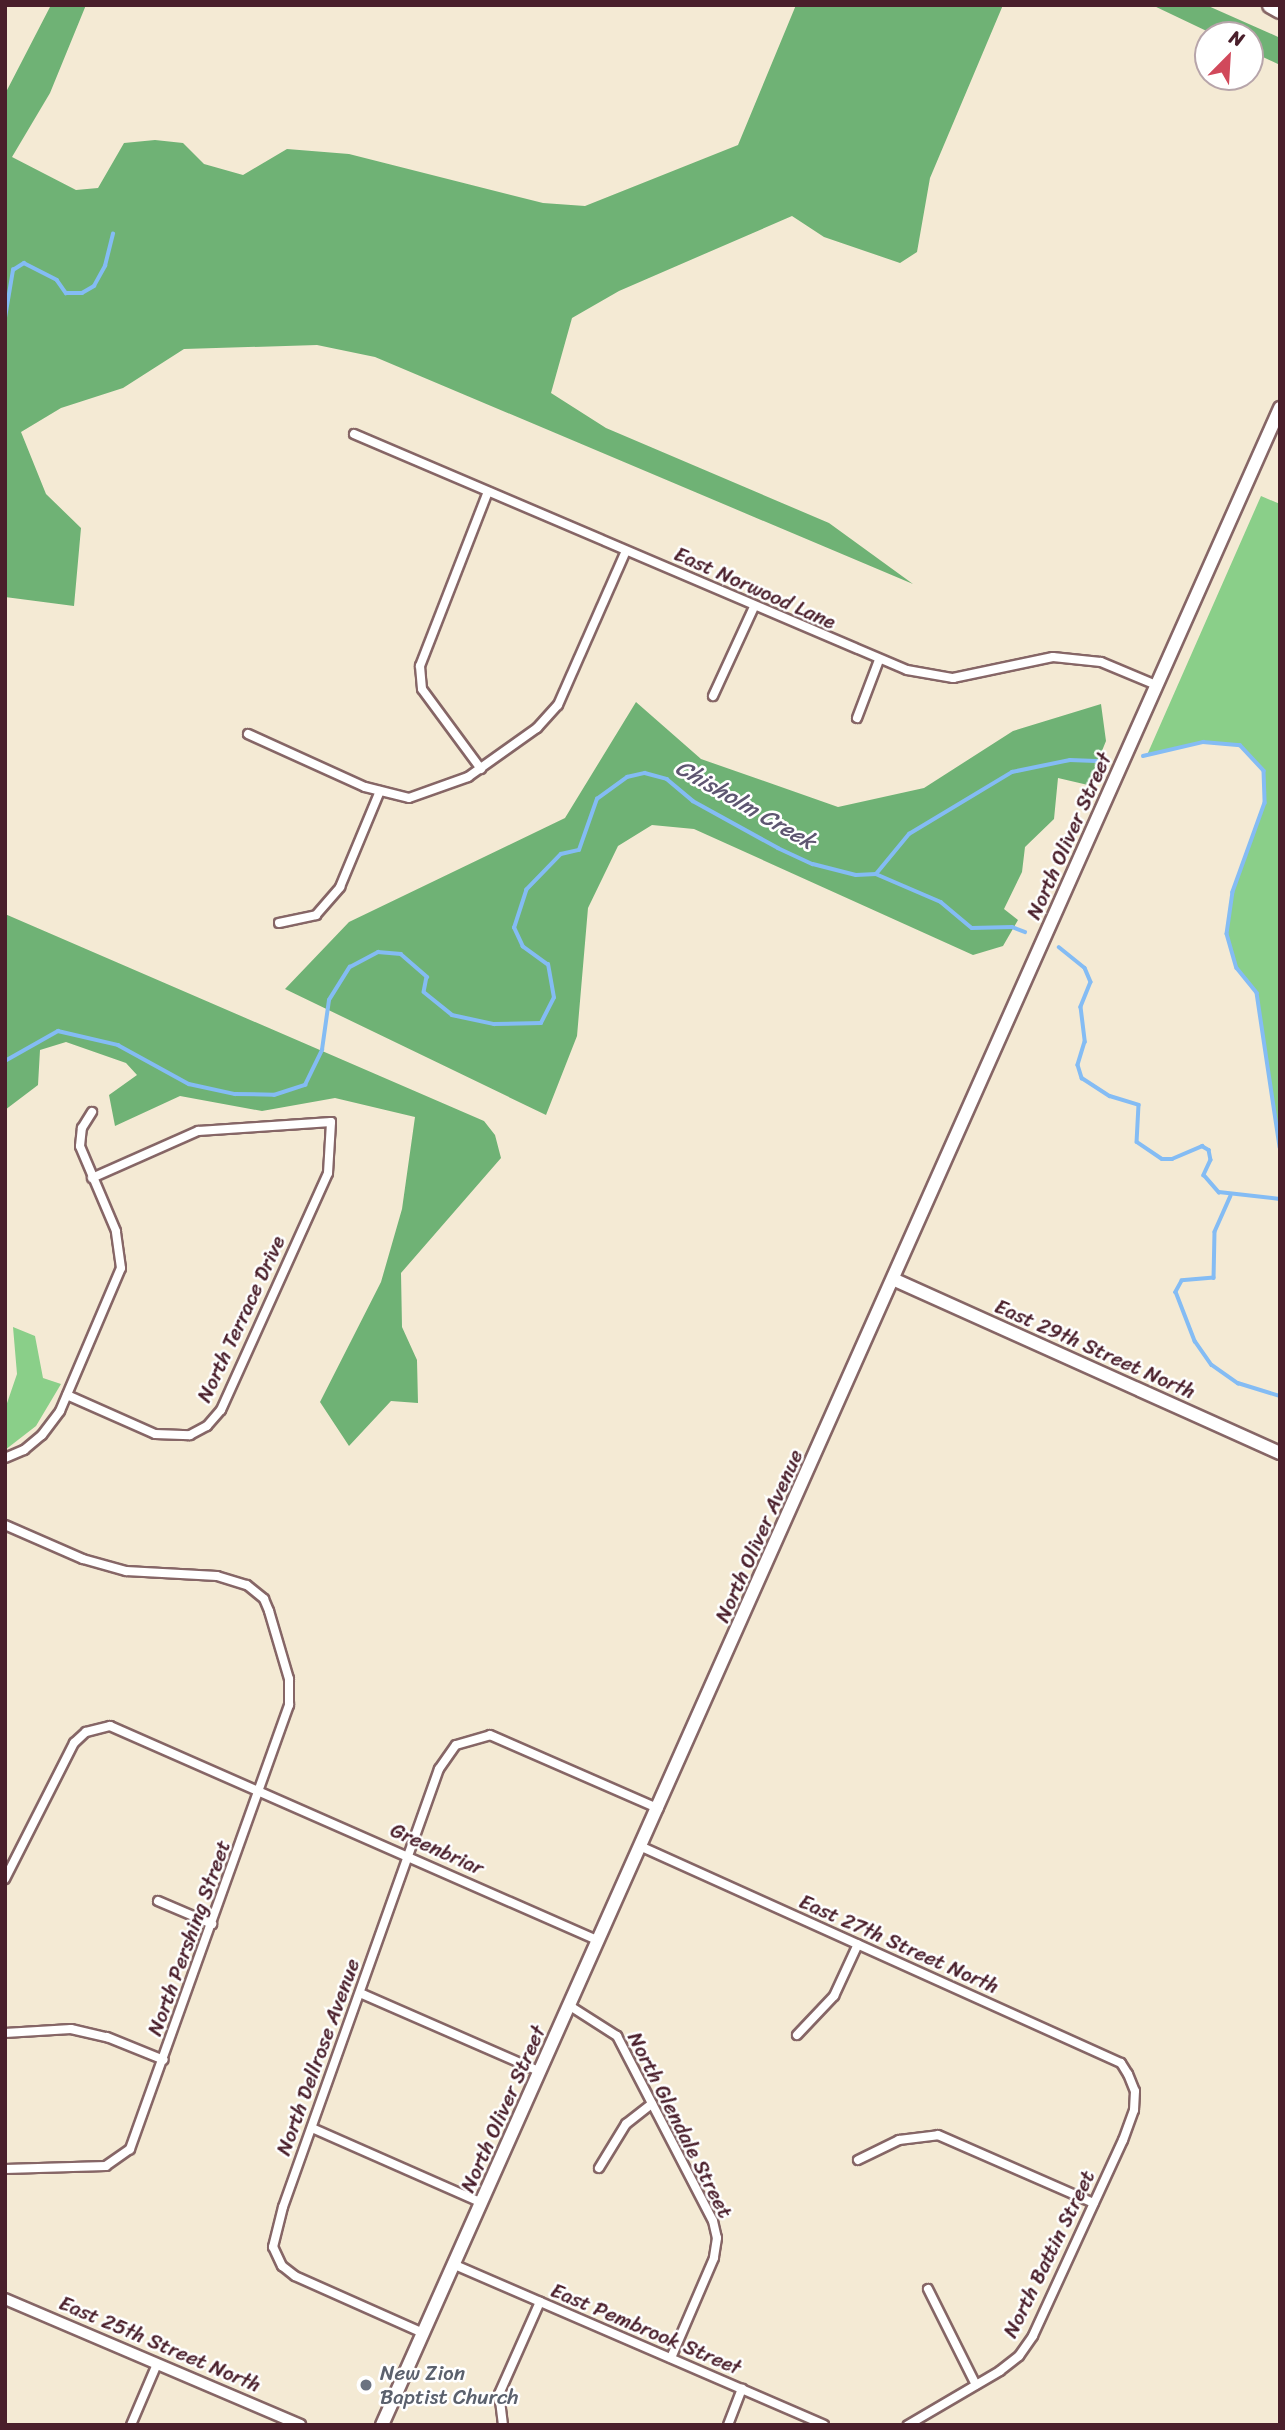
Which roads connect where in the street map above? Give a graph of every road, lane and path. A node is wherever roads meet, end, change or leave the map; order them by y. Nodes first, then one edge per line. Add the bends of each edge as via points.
1 (1271, 5) edge
2 (1280, 10) edge
3 (1280, 408) edge
4 (354, 434) dead end
5 (488, 492) junction
6 (626, 551) junction
7 (754, 607) junction
8 (879, 660) junction
9 (1156, 685) junction
10 (713, 696) dead end
11 (857, 718) dead end
12 (248, 734) dead end
13 (481, 769) junction
14 (380, 791) junction
15 (279, 923) dead end
16 (92, 1112) dead end
17 (92, 1178) junction
18 (895, 1279) junction
19 (67, 1395) junction
20 (1280, 1453) edge
21 (5, 1458) edge
22 (5, 1525) edge
23 (260, 1790) junction
24 (659, 1809) junction
25 (642, 1847) junction
26 (409, 1856) junction
27 (5, 1879) edge
28 (158, 1901) dead end
29 (212, 1924) junction
30 (599, 1941) junction
31 (858, 1944) junction
32 (360, 1993) junction
33 (570, 2006) junction
34 (5, 2033) edge
35 (797, 2035) dead end
36 (164, 2060) junction
37 (541, 2072) junction
38 (1132, 2084) joint
39 (652, 2104) junction
40 (312, 2127) junction
41 (858, 2160) dead end
42 (599, 2168) dead end
43 (5, 2169) edge
44 (482, 2203) junction
45 (1094, 2203) junction
46 (455, 2265) junction
47 (928, 2289) dead end
48 (5, 2298) edge
49 (540, 2302) junction
50 (424, 2333) junction
51 (671, 2358) junction
52 (157, 2364) junction
53 (976, 2385) junction
54 (742, 2389) junction
55 (131, 2425) edge
56 (300, 2425) edge
57 (382, 2425) edge
58 (503, 2425) edge
59 (728, 2425) edge
60 (824, 2425) edge
61 (908, 2425) edge

1 - 2 highway
3 - 9 main road, North Oliver Street
4 - 5 street, East Norwood Lane
5 - 6 street, East Norwood Lane
5 - 13 street via 419,666 422,689
6 - 7 street, East Norwood Lane
6 - 13 street via 558,705 537,728
7 - 8 street, East Norwood Lane
7 - 10 street
8 - 9 street, East Norwood Lane via 953,678 1053,657 1101,662
8 - 11 street
9 - 18 main road, North Oliver Street
12 - 14 street
13 - 14 street via 409,798
14 - 15 street via 340,887 316,915
16 - 17 street via 82,1128 80,1146
17 - 19 street via 116,1231 121,1268
17 - 19 street, North Terrace Drive via 198,1130 331,1122 328,1173 221,1410 207,1426 190,1435 155,1434
18 - 20 main road, East 29th Street North
18 - 24 main road, North Oliver Avenue
19 - 21 street via 42,1435
22 - 23 street, North Pershing Street via 83,1559 126,1571 234,1579 264,1599 289,1679 289,1706
23 - 26 street, Greenbriar
23 - 27 street, Greenbriar via 110,1726 86,1732 74,1743
23 - 29 street, North Pershing Street
24 - 25 main road, North Oliver Street
24 - 26 street, North Dellrose Avenue via 509,1741 490,1735 472,1737 445,1758
25 - 30 main road, North Oliver Street
25 - 31 street, East 27th Street North
26 - 30 street, Greenbriar
26 - 32 street, North Dellrose Avenue
28 - 29 street
29 - 36 street, North Pershing Street
30 - 33 main road, North Oliver Street
31 - 35 street via 834,1996
31 - 38 street, East 27th Street North via 1121,2063
32 - 37 street
32 - 40 street, North Dellrose Avenue
33 - 37 main road, North Oliver Street
33 - 39 street, North Glendale Street via 617,2036
34 - 36 street via 71,2029 107,2037
36 - 43 street, North Pershing Street via 138,2133 120,2160 86,2168
37 - 44 main road, North Oliver Street
38 - 45 street, North Battin Street via 1134,2110
39 - 42 street via 626,2124
39 - 51 street, North Glendale Street via 713,2221 717,2238 714,2258
40 - 44 street
40 - 50 street, North Dellrose Avenue via 275,2232 274,2247 285,2268
41 - 45 street via 899,2140 938,2135
44 - 46 main road, North Oliver Street
45 - 53 street, North Battin Street via 1033,2336 1019,2356
46 - 49 street, East Pembrook Street
46 - 50 main road, North Oliver Street
47 - 53 street
48 - 52 street, East 25th Street North
49 - 51 street, East Pembrook Street
49 - 58 street via 499,2394
50 - 57 main road, North Oliver Street
51 - 54 street, East Pembrook Street
52 - 55 street
52 - 56 street, East 25th Street North
53 - 61 street, North Battin Street
54 - 59 street
54 - 60 street, East Pembrook Street

